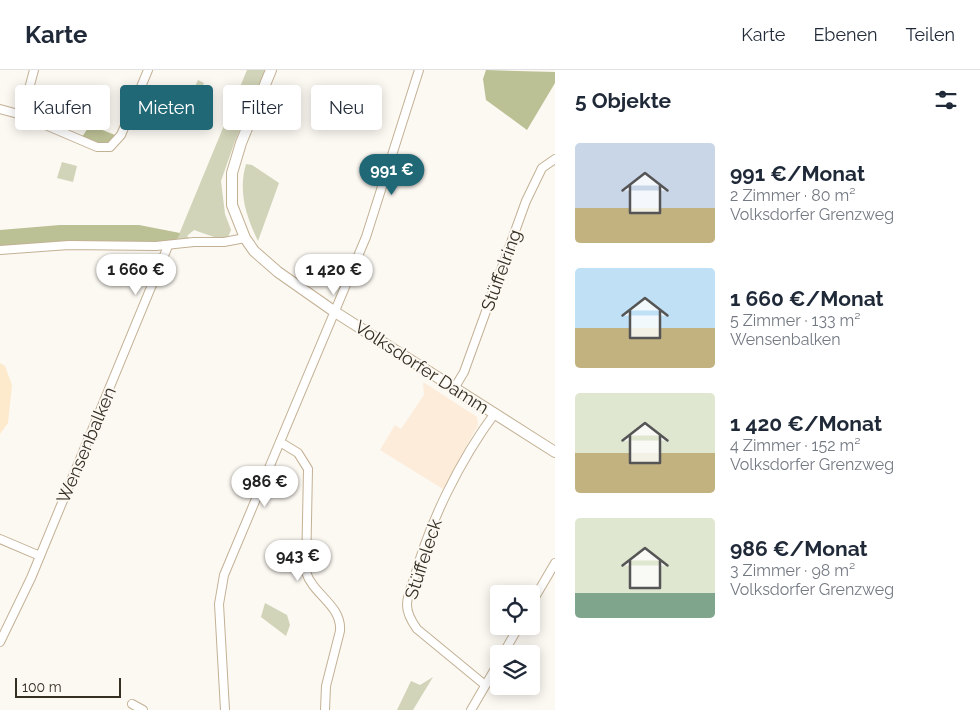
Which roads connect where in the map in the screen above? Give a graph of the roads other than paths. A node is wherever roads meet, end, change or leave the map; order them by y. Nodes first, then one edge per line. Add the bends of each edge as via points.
1 (34, 70) edge
2 (148, 70) edge
3 (272, 70) edge
4 (419, 70) edge
5 (30, 85) edge
6 (0, 108) edge
7 (15, 113) edge
8 (57, 130) edge
9 (555, 159) edge
10 (244, 238) junction
11 (168, 246) junction
12 (0, 250) edge
13 (335, 312) junction
14 (455, 387) junction
15 (494, 413) junction
16 (280, 442) junction
17 (555, 452) edge
18 (0, 539) edge
19 (40, 556) junction
20 (555, 563) edge
21 (540, 589) edge
22 (0, 642) edge
23 (490, 677) edge
24 (485, 685) junction
25 (132, 704) dead end
26 (143, 710) edge
27 (225, 710) edge
28 (326, 710) edge
29 (471, 710) edge

1 - 5 street
2 - 8 street via 122,132 110,147 97,147
3 - 10 main road, Volksdorfer Damm via 233,164 231,201
4 - 13 street via 366,238
6 - 7 street
9 - 14 street, Stüffelring via 542,168 526,201 464,372
10 - 11 street
10 - 13 main road, Volksdorfer Damm via 266,263
11 - 12 street via 69,245
11 - 19 street, Wensenbalken
13 - 14 main road, Volksdorfer Damm
13 - 16 street
14 - 15 main road, Volksdorfer Damm
15 - 17 main road, Volksdorfer Damm
15 - 24 street, Stüffeleck via 438,512 424,545 407,603 411,622 417,629
16 - 27 street via 224,575 219,595
16 - 28 street via 303,458 308,469 306,572 311,583 331,604 340,622 326,686
18 - 19 street
19 - 22 street, Wensenbalken
20 - 21 street
23 - 24 street
24 - 29 street
25 - 26 street

